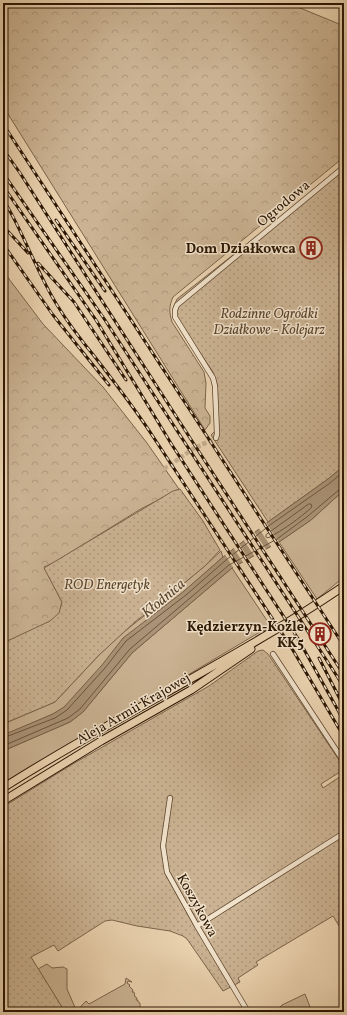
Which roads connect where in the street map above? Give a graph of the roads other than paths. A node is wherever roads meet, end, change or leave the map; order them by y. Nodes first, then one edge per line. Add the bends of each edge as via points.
1 (344, 166) edge
2 (216, 436) dead end
3 (344, 582) edge
4 (344, 586) edge
5 (319, 603) junction
6 (273, 632) junction
7 (273, 654) dead end
8 (344, 762) edge
9 (3, 788) edge
10 (170, 798) dead end
11 (3, 801) edge
12 (344, 833) edge
13 (197, 926) junction
14 (248, 1012) edge

1 - 2 street, Ogrodowa via 175,310 175,317 213,378
3 - 5 main road, Aleja Armii Krajowej
4 - 5 main road, Aleja Armii Krajowej
5 - 6 main road, Aleja Armii Krajowej
6 - 9 main road, Aleja Armii Krajowej via 68,748
6 - 11 main road, Aleja Armii Krajowej via 191,690
7 - 8 street
10 - 13 street, Koszykowa via 163,846 167,872
12 - 13 street
13 - 14 street, Koszykowa

